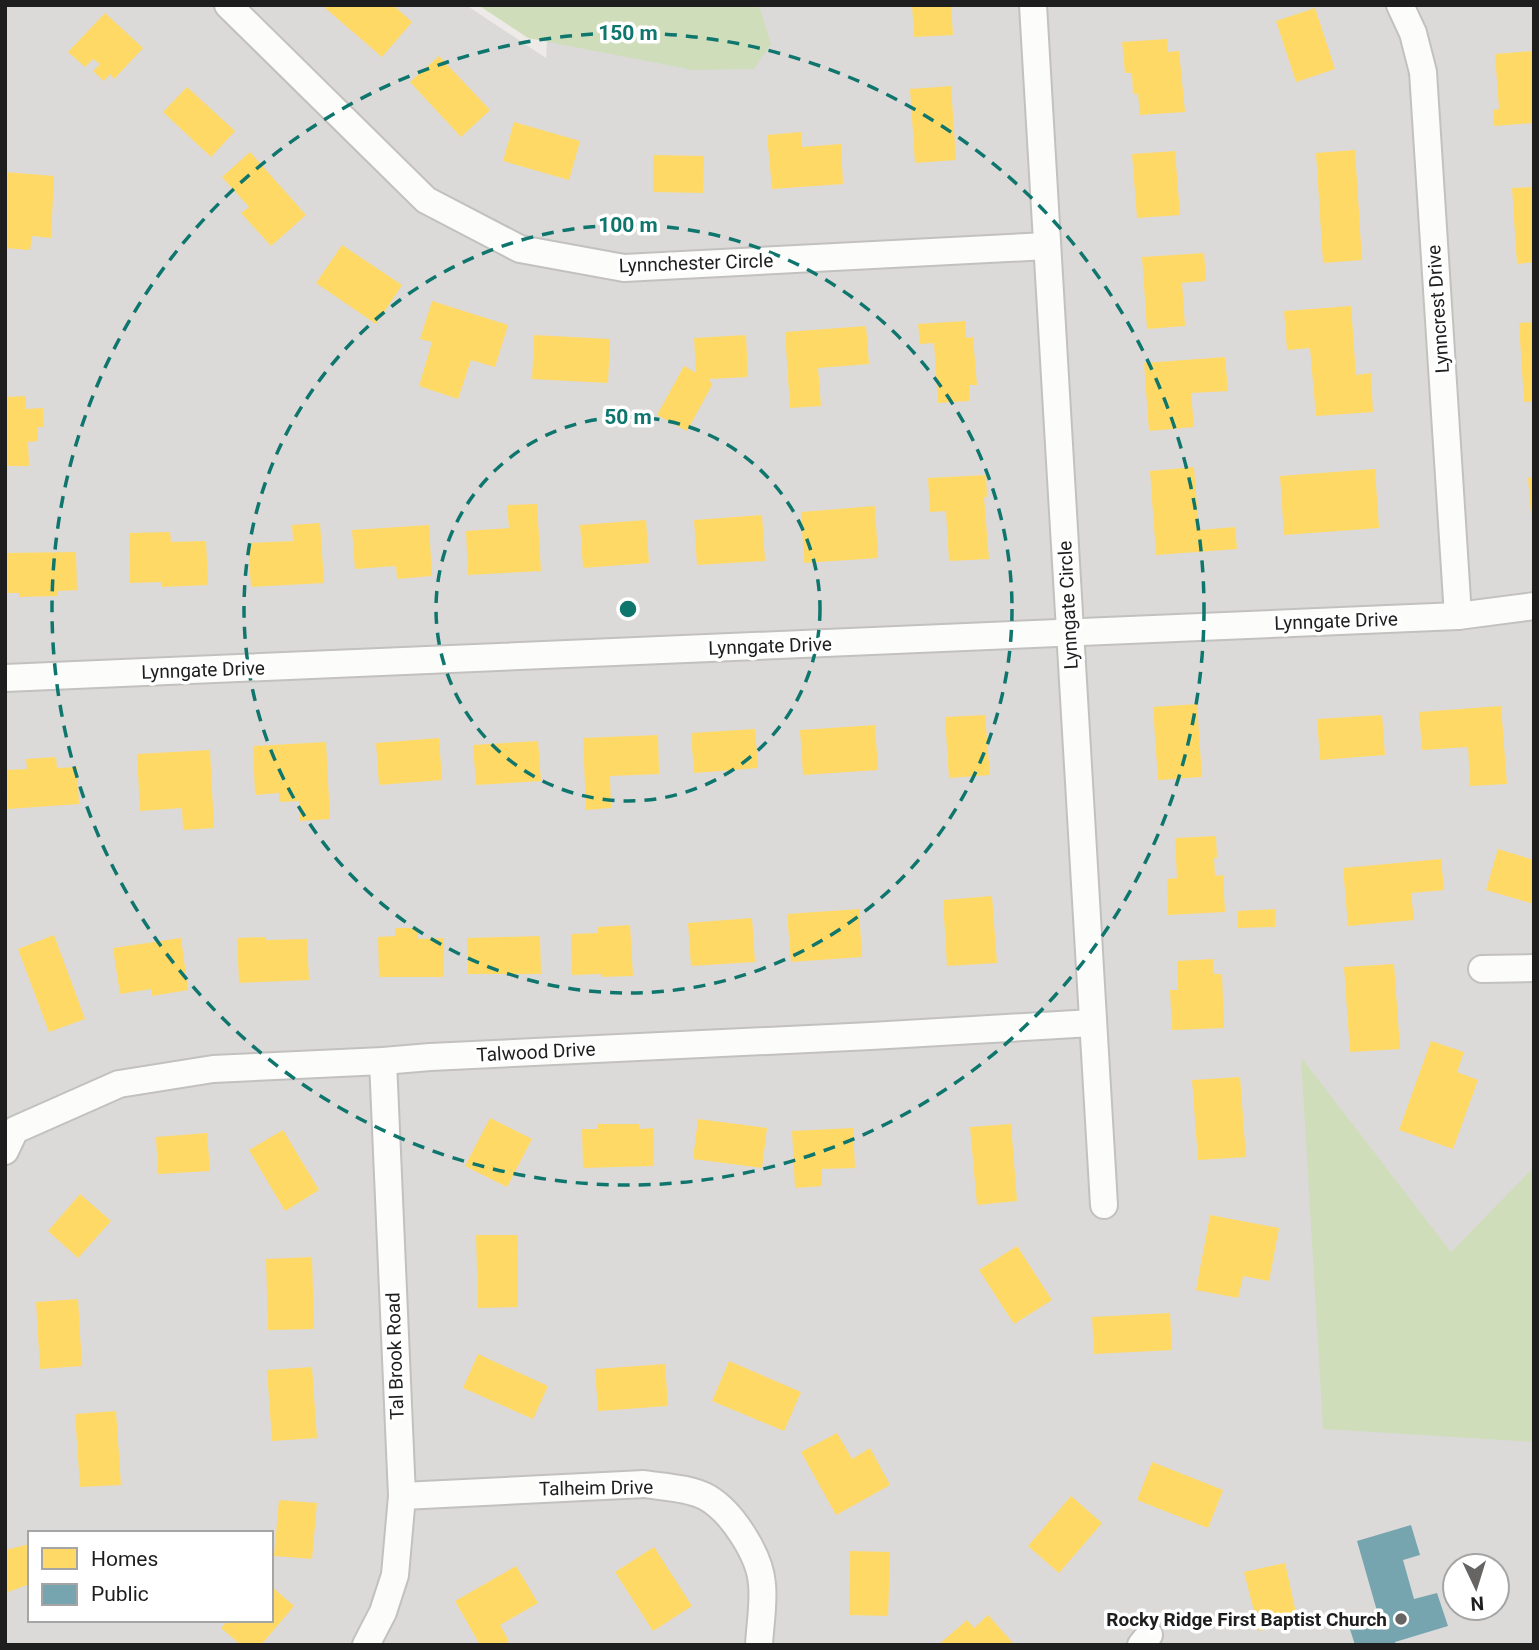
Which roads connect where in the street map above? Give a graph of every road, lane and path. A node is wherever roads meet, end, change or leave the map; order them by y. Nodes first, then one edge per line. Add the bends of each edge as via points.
1 (228, 5) edge
2 (1033, 5) edge
3 (1400, 5) edge
4 (1047, 246) junction
5 (1534, 606) edge
6 (1458, 616) junction
7 (1070, 634) junction
8 (5, 678) edge
9 (1534, 968) edge
10 (1482, 969) dead end
11 (1092, 1023) junction
12 (383, 1061) junction
13 (8, 1134) edge
14 (1104, 1205) dead end
15 (402, 1496) junction
16 (366, 1645) edge
17 (759, 1645) edge

1 - 4 street, Lynnchester Circle via 426,200 520,249 624,268
2 - 4 street, Lynngate Circle
3 - 6 street, Lynncrest Drive via 1423,72
4 - 7 street, Lynngate Circle
5 - 6 street, Lynngate Drive
6 - 7 street, Lynngate Drive
7 - 8 street, Lynngate Drive
7 - 11 street, Lynngate Circle
9 - 10 street
11 - 12 street, Talwood Drive
11 - 14 street, Lynngate Circle
12 - 13 street, Talwood Drive via 213,1069 120,1084
12 - 15 street, Tal Brook Road
15 - 16 street, Tal Brook Road via 395,1575
15 - 17 street, Talheim Drive via 644,1484 708,1498 733,1520 754,1553 762,1584

